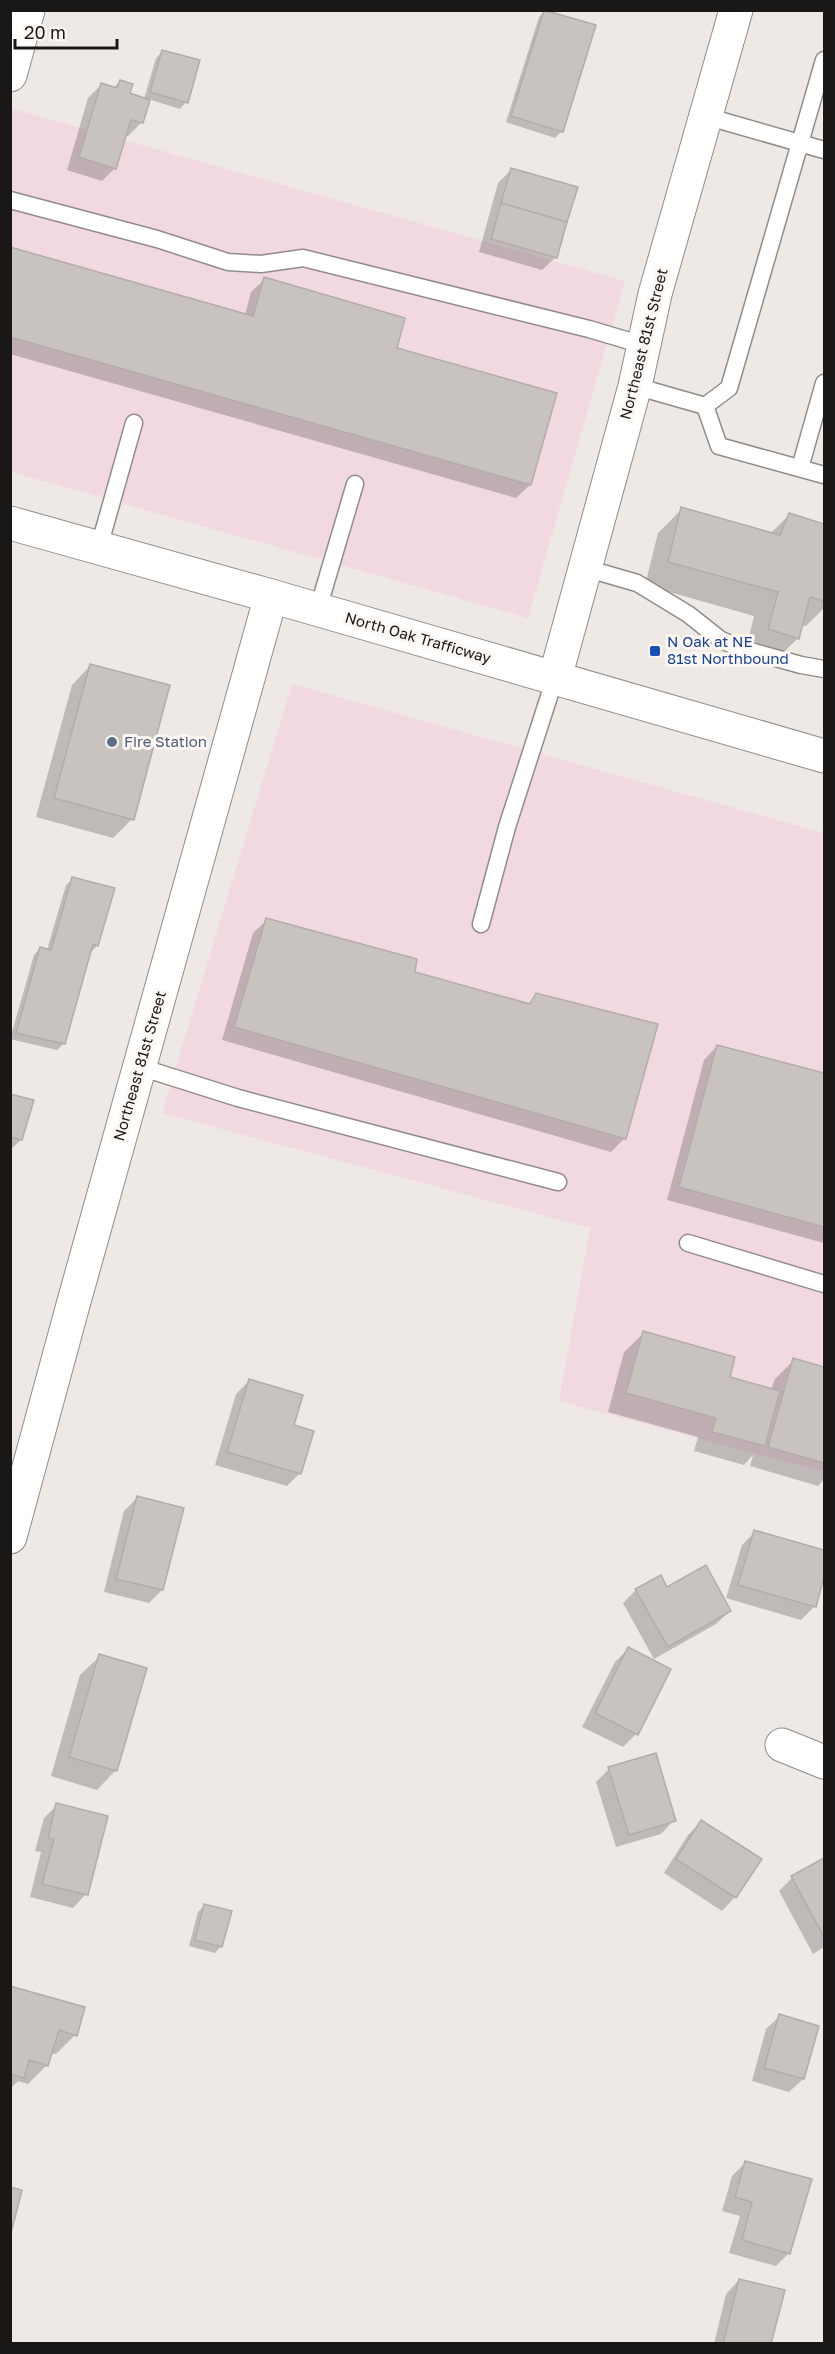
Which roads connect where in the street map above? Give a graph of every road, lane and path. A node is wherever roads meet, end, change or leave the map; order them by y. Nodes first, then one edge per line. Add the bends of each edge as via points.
1 (28, 10) edge
2 (736, 10) edge
3 (825, 60) edge
4 (10, 75) edge
5 (705, 116) junction
6 (801, 141) junction
7 (825, 150) edge
8 (10, 200) edge
9 (644, 345) junction
10 (825, 383) edge
11 (635, 386) junction
12 (705, 406) junction
13 (134, 423) dead end
14 (800, 468) junction
15 (825, 475) edge
16 (356, 484) dead end
17 (10, 523) edge
18 (99, 548) junction
19 (585, 568) junction
20 (271, 596) junction
21 (318, 609) junction
22 (825, 669) edge
23 (555, 678) junction
24 (825, 756) edge
25 (481, 924) dead end
26 (140, 1067) junction
27 (558, 1182) dead end
28 (688, 1243) dead end
29 (825, 1284) edge
30 (10, 1537) edge
31 (782, 1745) dead end
32 (825, 1762) edge

1 - 4 street
2 - 5 street, Northeast 81st Street
3 - 6 lane
5 - 6 lane
5 - 9 street, Northeast 81st Street
6 - 7 lane
6 - 12 lane via 729,388
8 - 9 lane via 228,262 261,264 303,258
9 - 11 street, Northeast 81st Street
10 - 14 lane
11 - 12 lane
11 - 19 street, Northeast 81st Street
12 - 14 lane via 719,446
13 - 18 lane
14 - 15 lane
16 - 21 lane
17 - 18 street, North Oak Trafficway
18 - 20 street, North Oak Trafficway
19 - 22 lane via 637,584 688,614 721,640
19 - 23 street, Northeast 81st Street
20 - 21 street, North Oak Trafficway
20 - 26 street, Northeast 81st Street
21 - 23 street, North Oak Trafficway
23 - 24 street, North Oak Trafficway
23 - 25 lane via 507,827
26 - 27 lane via 238,1098
26 - 30 street, Northeast 81st Street
28 - 29 lane
31 - 32 street

